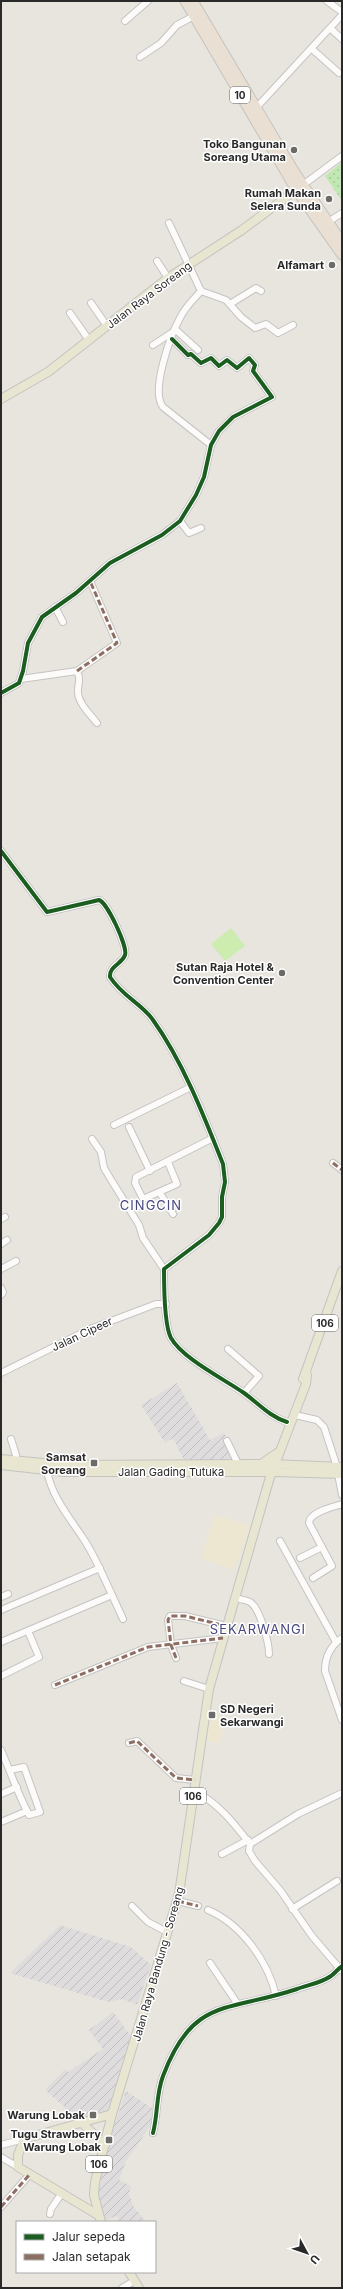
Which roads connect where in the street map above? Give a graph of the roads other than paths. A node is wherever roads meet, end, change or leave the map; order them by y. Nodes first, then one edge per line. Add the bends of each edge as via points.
1 (148, 1) edge
2 (185, 1) edge
3 (193, 1) edge
4 (327, 1) edge
5 (341, 10) edge
6 (194, 16) junction
7 (125, 21) dead end
8 (331, 29) junction
9 (342, 39) edge
10 (312, 49) junction
11 (140, 57) dead end
12 (339, 73) dead end
13 (256, 108) junction
14 (342, 156) edge
15 (300, 188) junction
16 (342, 213) edge
17 (328, 222) junction
18 (169, 223) dead end
19 (342, 242) edge
20 (342, 254) edge
21 (156, 261) dead end
22 (189, 264) junction
23 (168, 278) junction
24 (261, 290) dead end
25 (201, 291) junction
26 (91, 303) dead end
27 (230, 304) junction
28 (70, 313) dead end
29 (293, 325) dead end
30 (107, 326) junction
31 (176, 330) junction
32 (172, 339) junction
33 (89, 340) junction
34 (153, 345) dead end
35 (198, 350) dead end
36 (1, 399) edge
37 (211, 445) junction
38 (180, 521) junction
39 (201, 528) dead end
40 (90, 581) junction
41 (55, 607) junction
42 (63, 622) dead end
43 (77, 671) junction
44 (21, 679) junction
45 (1, 693) edge
46 (97, 723) dead end
47 (1, 851) edge
48 (191, 1087) junction
49 (114, 1125) dead end
50 (129, 1127) dead end
51 (213, 1138) junction
52 (92, 1139) dead end
53 (168, 1162) junction
54 (333, 1163) dead end
55 (342, 1170) edge
56 (150, 1171) junction
57 (160, 1193) junction
58 (173, 1214) dead end
59 (7, 1240) dead end
60 (1, 1244) edge
61 (16, 1261) dead end
62 (1, 1269) edge
63 (164, 1269) junction
64 (342, 1271) edge
65 (1, 1288) edge
66 (1, 1295) edge
67 (166, 1304) junction
68 (228, 1349) dead end
69 (1, 1374) edge
70 (306, 1374) junction
71 (244, 1394) junction
72 (295, 1415) junction
73 (287, 1422) junction
74 (11, 1439) dead end
75 (227, 1441) dead end
76 (279, 1452) junction
77 (1, 1461) edge
78 (16, 1461) junction
79 (238, 1464) junction
80 (260, 1468) junction
81 (118, 1469) junction
82 (290, 1469) junction
83 (47, 1471) junction
84 (340, 1471) edge
85 (272, 1472) junction
86 (342, 1495) edge
87 (342, 1504) edge
88 (280, 1540) dead end
89 (322, 1547) junction
90 (300, 1558) dead end
91 (100, 1568) junction
92 (313, 1578) dead end
93 (8, 1594) dead end
94 (112, 1595) junction
95 (1, 1597) edge
96 (235, 1598) junction
97 (1, 1610) edge
98 (123, 1618) dead end
99 (226, 1626) junction
100 (28, 1631) junction
101 (223, 1638) junction
102 (342, 1638) edge
103 (1, 1642) edge
104 (336, 1642) junction
105 (171, 1645) junction
106 (269, 1654) dead end
107 (176, 1658) dead end
108 (1, 1676) edge
109 (184, 1681) dead end
110 (55, 1685) dead end
111 (209, 1689) junction
112 (342, 1720) edge
113 (129, 1744) dead end
114 (1, 1750) edge
115 (10, 1770) junction
116 (195, 1780) junction
117 (17, 1787) junction
118 (193, 1790) junction
119 (342, 1793) edge
120 (1, 1794) edge
121 (27, 1811) junction
122 (1, 1822) edge
123 (249, 1842) junction
124 (222, 1854) dead end
125 (337, 1881) dead end
126 (178, 1901) junction
127 (132, 1906) dead end
128 (198, 1906) dead end
129 (292, 1909) junction
130 (208, 1910) dead end
131 (167, 1932) junction
132 (210, 1963) dead end
133 (340, 1967) edge
134 (275, 1992) junction
135 (235, 2000) junction
136 (112, 2114) junction
137 (83, 2124) junction
138 (153, 2133) dead end
139 (24, 2139) junction
140 (1, 2145) edge
141 (105, 2145) junction
142 (1, 2157) edge
143 (18, 2167) junction
144 (30, 2174) junction
145 (62, 2193) junction
146 (95, 2201) junction
147 (1, 2207) edge
148 (85, 2207) junction
149 (50, 2214) dead end
150 (100, 2218) edge
151 (130, 2273) edge
152 (137, 2284) edge
153 (122, 2288) edge

1 - 7 street
2 - 6 highway, 10
3 - 13 highway, 10
4 - 5 street
5 - 8 street
6 - 11 street via 177,25 161,43
6 - 15 highway, 10
8 - 9 street
8 - 10 street
10 - 12 street
10 - 13 street
13 - 15 highway, 10
14 - 15 street
15 - 17 highway, 10
15 - 20 highway, 10
15 - 22 main road, Jalan Raya Soreang
16 - 17 street
17 - 19 highway, 10
18 - 22 street
21 - 23 street
22 - 23 main road, Jalan Raya Soreang
22 - 25 street
23 - 30 main road, Jalan Raya Soreang
24 - 27 street via 256,288
25 - 27 street via 216,295
25 - 31 street via 181,316
26 - 30 street
27 - 29 street via 255,328 266,324 278,333
28 - 33 street
30 - 33 main road, Jalan Raya Soreang
31 - 32 street
31 - 34 street
31 - 35 street
32 - 37 street via 162,367 159,402
32 - 37 street via 188,355 201,363 211,358 219,366 227,360 237,368 249,358 255,366 253,371 272,396 233,417 219,431
33 - 36 main road, Jalan Raya Soreang via 40,377
37 - 38 street via 201,483 194,500
38 - 39 street via 190,533
38 - 40 street via 162,535 110,563
40 - 41 street
40 - 43 street via 117,644
41 - 42 street
41 - 44 street via 38,622 27,648
43 - 44 street
43 - 46 street via 80,680 78,692 82,703
44 - 45 street via 17,686
47 - 48 street via 47,912 99,900 103,902 119,931 126,951 124,957 110,971 111,978 123,993 153,1020
48 - 49 street
48 - 51 street
50 - 56 street
51 - 53 street
51 - 63 street via 225,1177 222,1217 209,1235
52 - 63 street via 101,1152 104,1168
53 - 56 street
53 - 57 street via 177,1183
54 - 55 street
56 - 57 street via 134,1179 137,1188 143,1199
57 - 58 street
59 - 60 street
61 - 62 street
63 - 67 street
64 - 70 main road, Jalan Raya Bandung - Soreang / 106
65 - 66 street
67 - 69 street, Jalan Cipeer via 156,1304 90,1329
67 - 71 street via 169,1331 174,1342 205,1368
68 - 71 street via 259,1376
70 - 72 main road, Jalan Raya Bandung - Soreang / 106 via 306,1384
70 - 73 main road, Jalan Raya Bandung - Soreang / 106
71 - 73 street
72 - 76 main road, Jalan Raya Bandung - Soreang / 106
72 - 84 street via 317,1420 324,1427
73 - 76 main road, Jalan Raya Bandung - Soreang / 106
74 - 78 street
75 - 79 street
76 - 80 main road
76 - 82 main road
76 - 85 main road, Jalan Raya Bandung - Soreang / 106
77 - 78 main road, Jalan Gading Tutuka
77 - 83 main road, Jalan Gading Tutuka
78 - 81 main road, Jalan Gading Tutuka
79 - 80 main road, Jalan Gading Tutuka
79 - 81 main road, Jalan Gading Tutuka
80 - 81 main road, Jalan Gading Tutuka
80 - 85 main road, Jalan Gading Tutuka
80 - 85 main road
81 - 83 main road, Jalan Gading Tutuka
82 - 84 main road, Jalan Gading Tutuka
82 - 85 main road, Jalan Gading Tutuka
82 - 85 main road
83 - 91 street via 51,1485 70,1521
84 - 86 street
85 - 96 main road, Jalan Raya Bandung - Soreang / 106
87 - 89 street via 309,1519
88 - 104 street
89 - 90 street
89 - 92 street via 332,1567
91 - 94 street
91 - 97 street
93 - 95 street
94 - 98 street
94 - 100 street
96 - 99 main road, Jalan Raya Bandung - Soreang / 106
96 - 106 street via 254,1605 267,1637
99 - 101 main road, Jalan Raya Bandung - Soreang / 106
99 - 105 street via 185,1616 170,1616 168,1624
100 - 103 street
100 - 108 street via 39,1657
101 - 105 street
101 - 111 main road, Jalan Raya Bandung - Soreang / 106
102 - 104 street
104 - 112 street via 327,1656 325,1671
105 - 107 street
105 - 110 street via 148,1647
109 - 111 street
111 - 116 main road, Jalan Raya Bandung - Soreang / 106
113 - 116 street via 137,1740 176,1778
114 - 115 street
115 - 117 street
115 - 121 street via 24,1767 40,1810 31,1816
116 - 118 main road, Jalan Raya Bandung - Soreang / 106
117 - 120 street
117 - 121 street
118 - 123 street via 207,1797 222,1810
118 - 126 main road, Jalan Raya Bandung - Soreang / 106 via 187,1850
119 - 123 street
121 - 122 street
123 - 124 street
123 - 129 street via 251,1855
125 - 129 street
126 - 128 street
126 - 131 main road, Jalan Raya Bandung - Soreang / 106
127 - 131 street via 148,1922
129 - 133 street
130 - 134 street via 222,1918 251,1944 261,1959
131 - 136 main road, Jalan Raya Bandung - Soreang / 106
132 - 135 street
133 - 134 street via 324,1980
134 - 135 street
135 - 138 street via 210,2012 180,2039 160,2084
136 - 137 main road
136 - 141 main road, Jalan Raya Bandung - Soreang / 106
137 - 139 main road
137 - 141 main road
139 - 140 street
139 - 143 main road via 18,2155
141 - 146 main road, Jalan Raya Bandung - Soreang / 106 via 95,2182
142 - 143 street
143 - 144 main road
144 - 145 main road
144 - 147 street
145 - 148 main road
145 - 149 street
146 - 148 main road
146 - 150 main road, Jalan Raya Bandung - Soreang / 106
148 - 150 main road
151 - 152 main road
152 - 153 street

